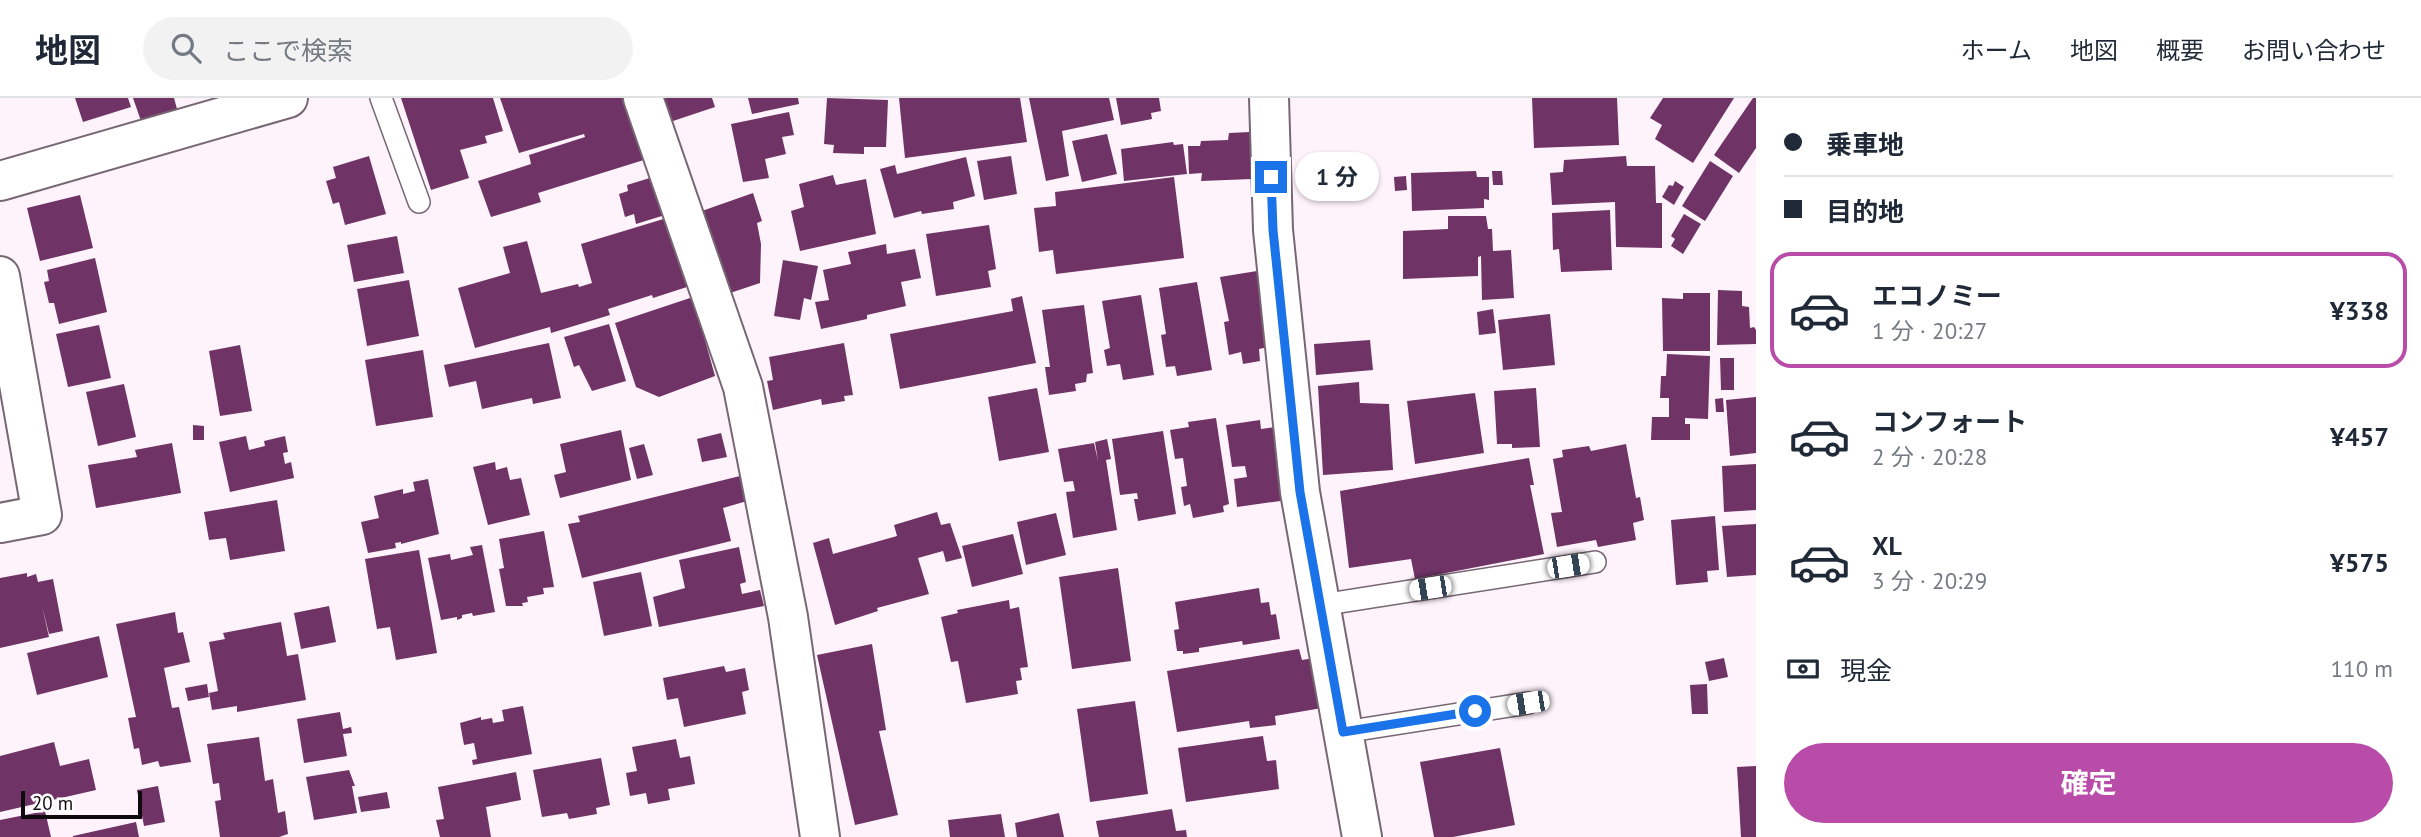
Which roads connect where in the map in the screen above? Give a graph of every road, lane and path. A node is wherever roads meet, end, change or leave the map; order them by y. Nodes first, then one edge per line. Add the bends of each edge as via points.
1 (288, 98) edge
2 (381, 98) edge
3 (643, 98) edge
4 (1269, 98) edge
5 (0, 181) edge
6 (419, 202) dead end
7 (0, 276) edge
8 (0, 523) edge
9 (1595, 562) dead end
10 (1321, 605) junction
11 (1528, 703) dead end
12 (1343, 732) junction
13 (820, 837) edge
14 (1362, 837) edge

1 - 5 street
2 - 6 lane
3 - 13 street via 743,387 788,617
4 - 10 street via 1276,258 1300,492
7 - 8 street via 42,514
9 - 10 lane
10 - 12 street
11 - 12 lane
12 - 14 street

